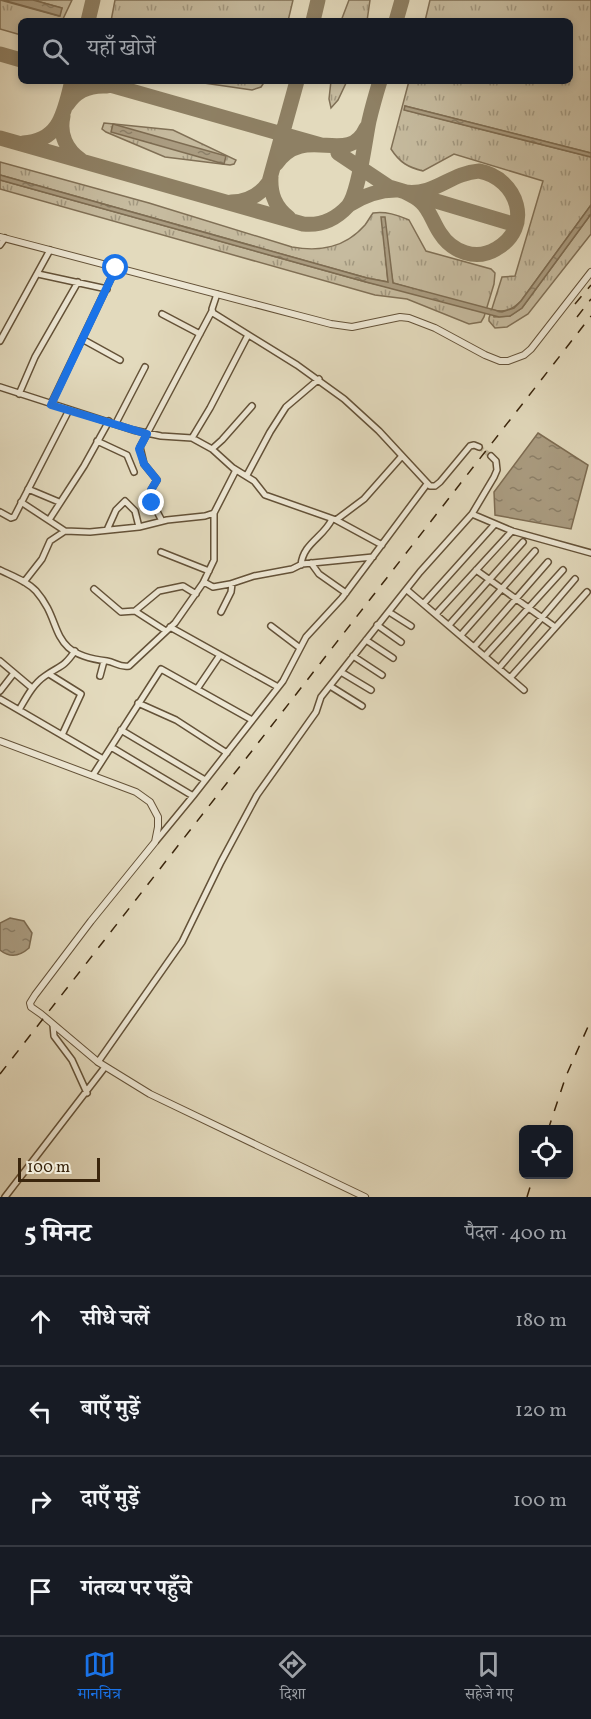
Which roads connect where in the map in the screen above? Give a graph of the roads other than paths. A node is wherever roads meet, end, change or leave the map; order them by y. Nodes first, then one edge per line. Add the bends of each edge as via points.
1 (2, 238) edge
2 (0, 246) edge
3 (50, 250) junction
4 (116, 268) junction
5 (591, 272) edge
6 (38, 274) junction
7 (78, 282) junction
8 (107, 289) junction
9 (217, 294) junction
10 (212, 311) junction
11 (162, 314) dead end
12 (200, 334) junction
13 (248, 335) junction
14 (82, 339) junction
15 (0, 342) edge
16 (120, 360) dead end
17 (145, 367) dead end
18 (319, 379) junction
19 (0, 387) edge
20 (19, 394) junction
21 (51, 405) junction
22 (252, 406) dead end
23 (69, 410) junction
24 (109, 421) junction
25 (116, 423) junction
26 (147, 434) junction
27 (192, 438) junction
28 (97, 441) junction
29 (479, 447) dead end
30 (212, 449) junction
31 (402, 456) junction
32 (491, 456) dead end
33 (236, 470) junction
34 (134, 472) dead end
35 (247, 475) junction
36 (427, 483) junction
37 (28, 489) junction
38 (21, 502) junction
39 (59, 502) junction
40 (0, 512) edge
41 (214, 513) junction
42 (472, 514) junction
43 (49, 520) junction
44 (334, 520) junction
45 (162, 521) junction
46 (495, 524) junction
47 (139, 527) junction
48 (107, 530) junction
49 (65, 531) junction
50 (512, 531) junction
51 (523, 542) dead end
52 (382, 545) junction
53 (535, 551) dead end
54 (162, 552) dead end
55 (591, 553) edge
56 (373, 557) junction
57 (549, 562) dead end
58 (311, 563) junction
59 (301, 564) junction
60 (0, 570) edge
61 (476, 570) junction
62 (563, 570) dead end
63 (209, 571) junction
64 (489, 579) junction
65 (575, 579) dead end
66 (24, 582) junction
67 (204, 582) junction
68 (232, 584) junction
69 (94, 589) dead end
70 (502, 589) junction
71 (587, 592) dead end
72 (346, 593) junction
73 (196, 594) junction
74 (404, 594) junction
75 (516, 599) junction
76 (423, 603) junction
77 (529, 608) junction
78 (135, 611) junction
79 (221, 612) dead end
80 (389, 612) junction
81 (436, 614) junction
82 (543, 618) junction
83 (377, 625) junction
84 (449, 625) junction
85 (271, 626) dead end
86 (411, 626) dead end
87 (555, 627) junction
88 (168, 629) junction
89 (461, 635) junction
90 (366, 640) junction
91 (401, 642) dead end
92 (474, 646) junction
93 (300, 648) junction
94 (75, 651) junction
95 (220, 655) junction
96 (353, 656) junction
97 (485, 656) junction
98 (393, 658) dead end
99 (0, 661) edge
100 (104, 661) junction
101 (499, 668) junction
102 (341, 672) junction
103 (14, 673) junction
104 (49, 674) junction
105 (382, 675) dead end
106 (100, 676) dead end
107 (510, 678) junction
108 (330, 686) junction
109 (32, 687) junction
110 (278, 687) junction
111 (196, 689) junction
112 (372, 690) dead end
113 (524, 690) dead end
114 (0, 691) edge
115 (0, 699) edge
116 (138, 703) junction
117 (362, 706) dead end
118 (19, 710) junction
119 (252, 720) junction
120 (121, 730) junction
121 (62, 735) junction
122 (0, 741) edge
123 (111, 747) junction
124 (227, 753) junction
125 (103, 759) junction
126 (93, 775) junction
127 (205, 780) junction
128 (194, 796) junction
129 (155, 842) junction
130 (53, 1025) junction
131 (98, 1062) junction
132 (105, 1067) junction
133 (87, 1093) junction
134 (5, 1197) edge
135 (365, 1197) edge

1 - 2 street
1 - 3 street
3 - 4 street
3 - 6 street
4 - 8 street
4 - 9 street
5 - 9 street via 531,349 508,361 485,356 409,318 352,327
6 - 7 street
6 - 15 street
7 - 8 street
7 - 20 street via 35,357
8 - 14 street
9 - 10 street
10 - 12 street
10 - 13 street
11 - 12 street
12 - 26 street
13 - 18 street
13 - 27 street
14 - 16 street
14 - 21 street
17 - 25 street
18 - 31 street
18 - 35 street via 286,407
19 - 20 street
20 - 21 street
21 - 23 street
22 - 30 street
23 - 24 street
23 - 37 street
24 - 25 street
24 - 28 street
25 - 26 street
26 - 27 street
26 - 45 street via 139,449 144,464 157,480 150,498
27 - 30 street
28 - 34 street via 127,455
28 - 39 street
29 - 36 street via 470,446 435,486
30 - 33 street
31 - 36 street
31 - 44 street via 364,499
32 - 42 street via 497,470
33 - 35 street
33 - 41 street
35 - 44 street via 265,495
36 - 52 street
37 - 38 street
37 - 39 street
38 - 40 street via 13,517
38 - 43 street
39 - 43 street
41 - 45 street
41 - 63 street via 214,553
42 - 46 street
42 - 74 street
43 - 49 street
44 - 52 street
44 - 59 street via 303,552
45 - 47 street
46 - 50 street
46 - 76 street
47 - 48 street
47 - 48 street via 135,511 125,501
48 - 49 street
49 - 66 street via 50,541
50 - 55 street
50 - 61 street
51 - 64 street
52 - 56 street
53 - 70 street
54 - 63 street
56 - 58 street
56 - 72 street
57 - 75 street
58 - 59 street
58 - 72 street via 319,574
59 - 68 street
60 - 66 street
61 - 64 street
61 - 81 street
62 - 77 street
63 - 67 street
64 - 70 street
64 - 84 street
65 - 82 street
66 - 94 street via 43,600 62,641
67 - 68 street via 213,587
67 - 73 street
68 - 79 street
69 - 78 street via 121,612
70 - 75 street
70 - 89 street
71 - 87 street
72 - 93 street via 308,633
73 - 78 street via 183,586 161,590
73 - 88 street
74 - 76 street
74 - 80 street
75 - 77 street
75 - 92 street
76 - 81 street
77 - 82 street
77 - 97 street
78 - 88 street
80 - 83 street
80 - 86 street
81 - 84 street
82 - 87 street
82 - 101 street
83 - 90 street
83 - 91 street
84 - 89 street
85 - 93 street
87 - 107 street
88 - 95 street
88 - 100 street via 129,666
89 - 92 street
90 - 96 street
90 - 98 street
92 - 97 street
93 - 110 street
94 - 100 street
94 - 104 street via 64,666
95 - 110 street
95 - 111 street
96 - 102 street
96 - 105 street
97 - 101 street
99 - 103 street
100 - 106 street
101 - 107 street
102 - 108 street
102 - 112 street
103 - 109 street
103 - 114 street
104 - 109 street
104 - 121 street via 81,694
107 - 113 street
108 - 117 street
108 - 131 street via 257,795 182,942
109 - 118 street
110 - 119 street
111 - 116 street via 161,669
111 - 119 street
115 - 118 street
116 - 120 street
116 - 124 street via 175,719
118 - 121 street
119 - 124 street
120 - 123 street
120 - 127 street
121 - 125 street
122 - 126 street
123 - 125 street
123 - 128 street
124 - 127 street
125 - 126 street
126 - 129 street via 136,792 150,802 158,817
127 - 128 street
128 - 129 street
129 - 130 street via 30,1003
130 - 131 street
130 - 133 street via 54,1036 72,1060
131 - 132 street
132 - 133 street
132 - 135 street via 155,1097
133 - 134 street

